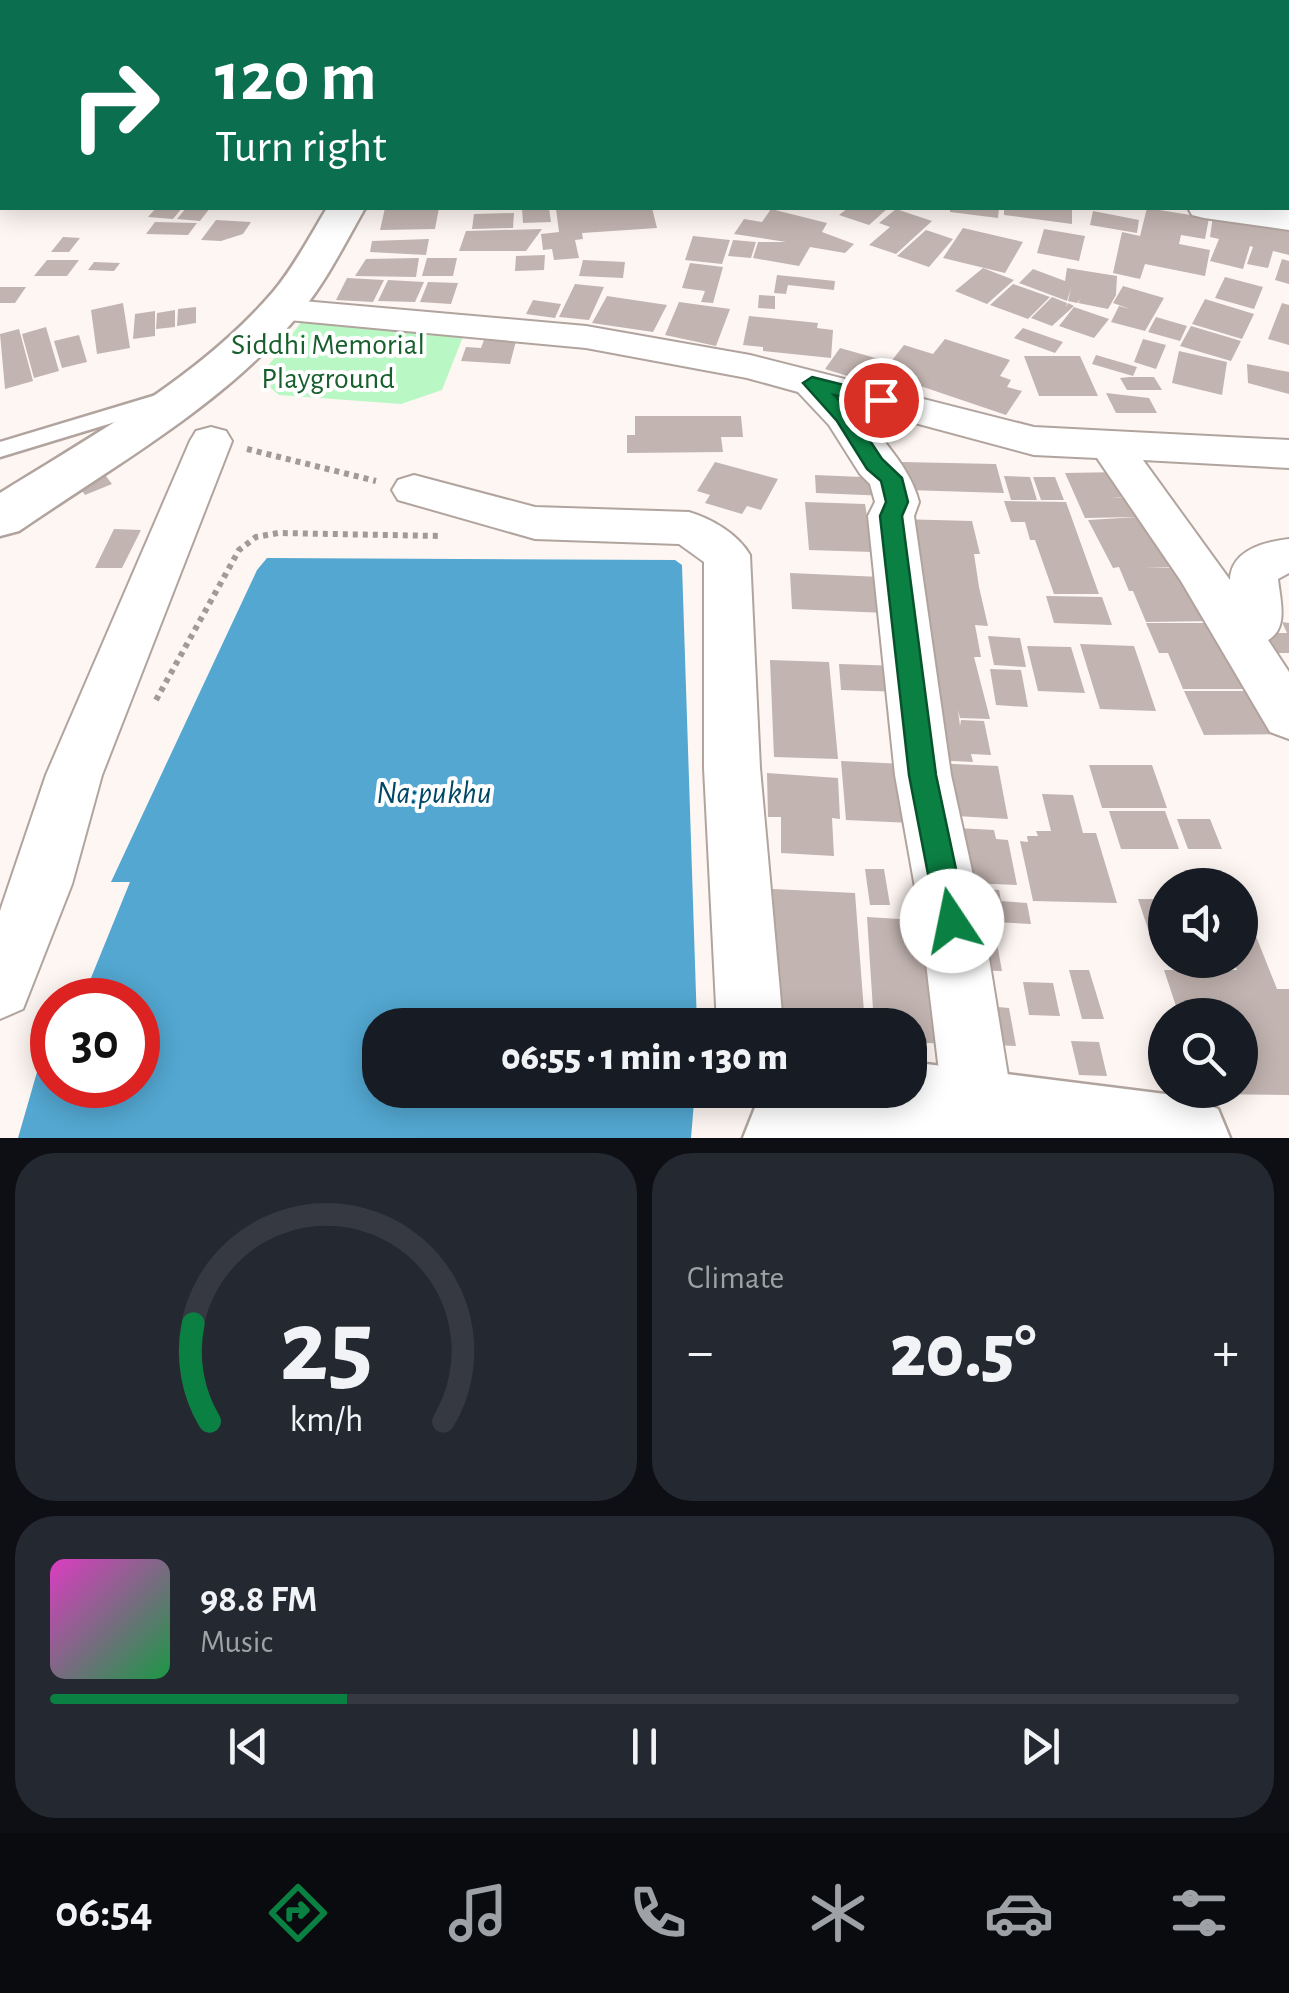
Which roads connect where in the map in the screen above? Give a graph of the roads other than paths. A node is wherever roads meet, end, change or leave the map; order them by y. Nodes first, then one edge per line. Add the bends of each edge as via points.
1 (910, 0) edge
2 (940, 0) edge
3 (345, 210) edge
4 (1218, 210) edge
5 (1289, 220) edge
6 (280, 310) junction
7 (812, 383) junction
8 (181, 394) junction
9 (211, 440) road end
10 (1112, 448) junction
11 (0, 450) edge
12 (1289, 454) edge
13 (414, 490) road end
14 (0, 518) edge
15 (1289, 556) edge
16 (1235, 634) junction
17 (1289, 716) edge
18 (0, 987) edge
19 (749, 1008) edge
20 (979, 1113) junction
21 (784, 1114) edge
22 (1105, 1134) edge
23 (1189, 1138) edge

1 - 2 street
3 - 6 main road
4 - 5 street
6 - 7 street via 586,337
6 - 8 main road
7 - 10 street via 998,434
7 - 20 street via 891,478 897,502 891,516 923,775
8 - 11 lane
8 - 14 main road
9 - 18 street via 74,775 42,884
10 - 12 street
10 - 16 street
13 - 19 street via 535,522 689,528 727,555 732,768
15 - 16 street via 1271,558 1253,573 1258,624
16 - 17 street
20 - 21 main road via 886,1099 824,1100
20 - 22 main road
22 - 23 main road

